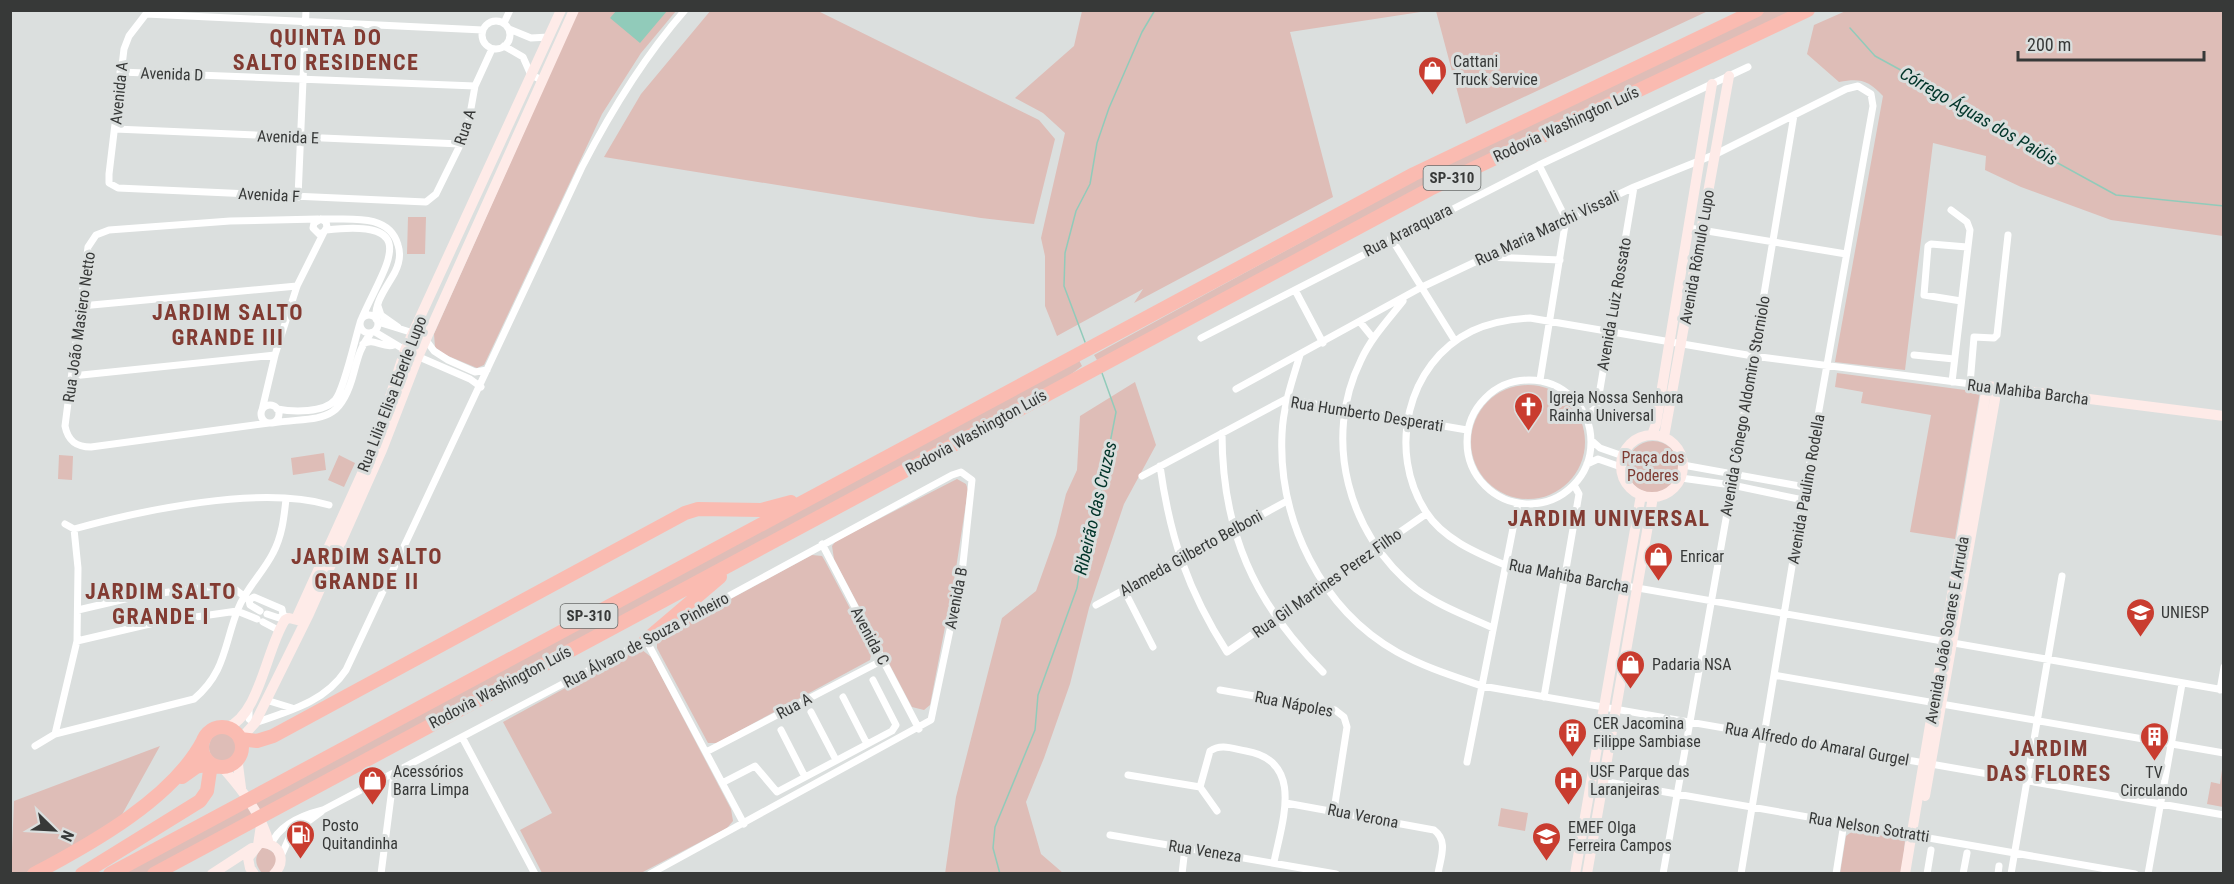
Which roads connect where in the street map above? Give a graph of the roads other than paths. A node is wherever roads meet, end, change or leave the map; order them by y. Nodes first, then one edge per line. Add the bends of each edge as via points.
1 (306, 10) edge
2 (510, 10) edge
3 (685, 10) edge
4 (1757, 10) edge
5 (1808, 10) edge
6 (148, 12) edge
7 (567, 12) edge
8 (306, 20) junction
9 (506, 26) junction
10 (483, 30) junction
11 (549, 37) junction
12 (504, 46) junction
13 (492, 49) junction
14 (1748, 67) dead end
15 (120, 72) junction
16 (531, 75) junction
17 (1730, 76) junction
18 (303, 79) junction
19 (542, 80) junction
20 (1712, 84) junction
21 (475, 86) junction
22 (1866, 90) joint
23 (1794, 115) junction
24 (115, 129) junction
25 (301, 137) junction
26 (460, 144) junction
27 (1716, 154) junction
28 (1700, 159) junction
29 (1539, 165) junction
30 (109, 183) joint
31 (1634, 187) junction
32 (298, 197) junction
33 (429, 200) joint
34 (478, 209) junction
35 (1951, 210) dead end
36 (301, 219) junction
37 (320, 219) junction
38 (1566, 219) junction
39 (1695, 229) junction
40 (313, 230) junction
41 (325, 231) junction
42 (2008, 235) dead end
43 (1391, 238) junction
44 (1773, 242) junction
45 (317, 244) junction
46 (1967, 247) junction
47 (1846, 254) junction
48 (1485, 257) junction
49 (1560, 260) junction
50 (297, 286) junction
51 (1420, 288) junction
52 (1295, 290) junction
53 (1405, 298) junction
54 (1961, 301) junction
55 (378, 302) junction
56 (81, 306) junction
57 (377, 320) junction
58 (361, 321) junction
59 (1550, 321) junction
60 (1360, 322) junction
61 (398, 327) junction
62 (1610, 330) junction
63 (373, 332) junction
64 (414, 332) junction
65 (426, 338) junction
66 (1201, 338) dead end
67 (1373, 338) junction
68 (1670, 340) junction
69 (1455, 341) junction
70 (1683, 342) junction
71 (1323, 343) junction
72 (363, 345) junction
73 (394, 345) junction
74 (405, 350) junction
75 (275, 355) junction
76 (1300, 355) junction
77 (1914, 355) dead end
78 (1753, 356) junction
79 (418, 357) junction
80 (1954, 359) junction
81 (1827, 367) junction
82 (487, 370) junction
83 (72, 376) junction
84 (1540, 380) junction
85 (1952, 382) junction
86 (1970, 384) junction
87 (481, 387) junction
88 (1992, 387) junction
89 (1236, 389) dead end
90 (268, 393) junction
91 (1286, 399) junction
92 (275, 407) junction
93 (1345, 409) junction
94 (261, 412) junction
95 (1586, 416) junction
96 (2223, 416) edge
97 (1406, 420) junction
98 (270, 423) junction
99 (252, 424) junction
100 (1467, 430) junction
101 (1222, 433) junction
102 (1652, 435) junction
103 (1664, 437) junction
104 (1591, 440) junction
105 (1622, 461) junction
106 (1587, 464) junction
107 (1683, 465) junction
108 (1160, 466) junction
109 (1734, 472) junction
110 (968, 475) joint
111 (1142, 476) dead end
112 (1681, 478) junction
113 (1574, 485) junction
114 (1732, 485) junction
115 (1805, 488) junction
116 (1641, 495) junction
117 (814, 496) junction
118 (1653, 497) junction
119 (286, 499) junction
120 (1803, 500) junction
121 (1287, 501) junction
122 (1518, 503) junction
123 (329, 505) dead end
124 (1426, 514) junction
125 (65, 524) dead end
126 (74, 529) junction
127 (1234, 530) junction
128 (339, 534) junction
129 (785, 535) junction
130 (822, 544) junction
131 (1377, 548) junction
132 (1179, 560) junction
133 (1505, 565) junction
134 (1565, 576) junction
135 (2062, 576) dead end
136 (1324, 585) junction
137 (1630, 588) junction
138 (1124, 590) junction
139 (246, 599) junction
140 (1709, 602) junction
141 (1096, 605) dead end
142 (78, 610) junction
143 (237, 611) junction
144 (1785, 615) junction
145 (1276, 618) junction
146 (293, 619) junction
147 (1493, 628) junction
148 (280, 631) junction
149 (299, 635) junction
150 (646, 640) junction
151 (77, 641) junction
152 (1950, 645) junction
153 (1153, 647) dead end
154 (883, 660) junction
155 (2047, 661) junction
156 (2223, 667) edge
157 (1323, 672) dead end
158 (1774, 675) junction
159 (873, 680) dead end
160 (2182, 684) junction
161 (1482, 686) junction
162 (1220, 690) dead end
163 (2222, 690) edge
164 (843, 697) dead end
165 (1544, 697) junction
166 (266, 700) junction
167 (1939, 703) junction
168 (249, 709) junction
169 (295, 709) junction
170 (1609, 709) junction
171 (811, 712) dead end
172 (1689, 722) junction
173 (2037, 722) junction
174 (255, 723) junction
175 (226, 728) junction
176 (918, 729) junction
177 (781, 730) dead end
178 (55, 734) junction
179 (1764, 734) junction
180 (462, 737) junction
181 (239, 738) junction
182 (204, 739) junction
183 (867, 744) junction
184 (2171, 744) junction
185 (35, 746) dead end
186 (706, 752) junction
187 (2223, 753) edge
188 (240, 754) junction
189 (836, 760) junction
190 (1467, 762) dead end
191 (1928, 763) junction
192 (215, 765) junction
193 (394, 773) junction
194 (1128, 775) dead end
195 (805, 777) junction
196 (2027, 781) junction
197 (1602, 782) junction
198 (722, 783) junction
199 (1200, 787) junction
200 (242, 790) junction
201 (1677, 793) junction
202 (1286, 803) junction
203 (2161, 805) junction
204 (1752, 808) junction
205 (323, 810) junction
206 (1334, 810) junction
207 (1217, 811) dead end
208 (2223, 815) edge
209 (260, 823) junction
210 (1844, 823) junction
211 (744, 824) junction
212 (1110, 835) dead end
213 (1915, 835) junction
214 (270, 844) junction
215 (255, 847) junction
216 (1185, 848) junction
217 (1931, 850) dead end
218 (1967, 853) dead end
219 (2015, 853) junction
220 (281, 856) junction
221 (1274, 862) junction
222 (223, 867) junction
223 (2086, 870) edge
224 (252, 871) edge
225 (34, 873) edge
226 (47, 873) edge
227 (82, 873) edge
228 (110, 873) edge
229 (154, 873) edge
230 (212, 873) edge
231 (275, 873) edge
232 (381, 873) edge
233 (535, 873) edge
234 (650, 873) edge
235 (1182, 873) edge
236 (1336, 873) edge
237 (1438, 873) edge
238 (1575, 873) edge
239 (1587, 873) edge
240 (1663, 873) edge
241 (1741, 873) edge
242 (1836, 873) edge
243 (1905, 873) edge
244 (1912, 873) edge
245 (1927, 873) edge
246 (1963, 873) edge
247 (2011, 873) edge
248 (2135, 873) edge
249 (2148, 873) edge

1 - 8 street
2 - 9 street
3 - 82 street via 658,40 614,107
4 - 117 highway, Rodovia Washington Luís / SP-310 via 1455,153
5 - 129 highway, Rodovia Washington Luís / SP-310 via 1430,189
6 - 8 street
6 - 15 street, Avenida A via 126,42
7 - 11 street, Rua Lilia Elisa Eberle Lupo
7 - 19 street, Rua Lilia Elisa Eberle Lupo
8 - 10 street
8 - 18 street
9 - 10 street via 496,21
9 - 11 street via 531,38
9 - 12 street via 510,35
10 - 13 street via 485,44
11 - 16 street, Rua Lilia Elisa Eberle Lupo
12 - 13 street
12 - 16 street via 523,57
13 - 21 street, Rua A
14 - 17 street, Rua Araraquara
15 - 18 street, Avenida D
15 - 24 street, Avenida A
16 - 19 street
16 - 34 street, Rua Lilia Elisa Eberle Lupo
17 - 20 street, Rua Araraquara
17 - 27 street, Avenida Rômulo Lupo
18 - 21 street, Avenida D
18 - 25 street
19 - 34 street, Rua Lilia Elisa Eberle Lupo
20 - 28 street, Avenida Rômulo Lupo
20 - 29 street, Rua Araraquara
21 - 26 street, Rua A via 469,125
22 - 23 street, Rua Maria Marchi Vissali via 1858,86 1846,89
22 - 47 street, Avenida Paulino Rodella via 1874,106
23 - 27 street, Rua Maria Marchi Vissali
23 - 44 street, Avenida Cônego Aldomiro Storniolo
24 - 25 street, Avenida E
24 - 30 street, Avenida A
25 - 26 street, Avenida E
25 - 32 street
26 - 33 street, Rua A via 438,191
27 - 28 street, Rua Maria Marchi Vissali
27 - 39 street, Avenida Rômulo Lupo
28 - 31 street, Rua Maria Marchi Vissali
28 - 39 street, Avenida Rômulo Lupo
29 - 38 street
29 - 43 street, Rua Araraquara
30 - 32 street, Avenida F via 121,189
31 - 38 street, Rua Maria Marchi Vissali
31 - 62 street, Avenida Luiz Rossato
32 - 33 street, Avenida F
34 - 64 street, Rua Lilia Elisa Eberle Lupo
34 - 65 street, Rua Lilia Elisa Eberle Lupo
35 - 46 street via 1969,226
36 - 37 street, Rua João Masiero Netto
36 - 40 street
36 - 56 street, Rua João Masiero Netto via 102,231 88,247
37 - 40 street via 314,222
37 - 41 street via 327,224
37 - 55 street, Rua João Masiero Netto via 375,221 394,235 400,252 398,264
38 - 48 street, Rua Maria Marchi Vissali
38 - 49 street
39 - 44 street
39 - 68 street, Avenida Rômulo Lupo
39 - 70 street, Avenida Rômulo Lupo
40 - 41 street via 319,234
40 - 45 street
41 - 45 street
41 - 58 street via 370,229 389,244 389,264
42 - 86 street via 1997,334 1994,338 1974,337
43 - 51 street
43 - 52 street, Rua Araraquara
44 - 47 street
44 - 78 street, Avenida Cônego Aldomiro Storniolo
45 - 50 street
46 - 54 street
46 - 54 street via 1928,246 1924,295
47 - 81 street, Avenida Paulino Rodella
48 - 49 street
48 - 51 street, Rua Maria Marchi Vissali
49 - 59 street
50 - 56 street
50 - 75 street
51 - 53 street, Rua Maria Marchi Vissali
51 - 69 street
52 - 66 street, Rua Araraquara
52 - 71 street
53 - 60 street, Rua Maria Marchi Vissali
53 - 67 street
54 - 80 street
55 - 57 street
55 - 61 street via 381,315
56 - 83 street, Rua João Masiero Netto
57 - 58 street via 370,315
57 - 61 street
57 - 63 street
58 - 63 street via 364,332
58 - 92 street via 334,401 295,411
59 - 62 street, Rua Mahiba Barcha
59 - 69 street, Rua Mahiba Barcha via 1500,321
59 - 84 street
60 - 67 street
60 - 71 street, Rua Maria Marchi Vissali
61 - 64 street
62 - 68 street, Rua Mahiba Barcha
62 - 95 street, Avenida Luiz Rossato via 1597,407
63 - 72 street
63 - 73 street via 391,339
64 - 65 street
64 - 74 street, Rua Lilia Elisa Eberle Lupo
65 - 79 street, Rua Lilia Elisa Eberle Lupo
65 - 82 street via 434,351 448,360 475,372
67 - 93 street via 1357,368
68 - 70 street, Rua Mahiba Barcha
68 - 102 street, Avenida Rômulo Lupo
69 - 97 street, Rua Mahiba Barcha via 1428,369
70 - 78 street, Rua Mahiba Barcha
70 - 103 street, Avenida Rômulo Lupo
71 - 76 street, Rua Maria Marchi Vissali
72 - 73 street via 368,341
72 - 98 street, Rua João Masiero Netto via 348,394 339,408 325,415
73 - 74 street
74 - 79 street
74 - 128 street, Rua Lilia Elisa Eberle Lupo via 374,447
75 - 83 street
75 - 90 street
76 - 89 street, Rua Maria Marchi Vissali
76 - 91 street, Rua Alfredo do Amaral Gurgel
77 - 80 street
78 - 81 street, Rua Mahiba Barcha
78 - 109 street, Avenida Cônego Aldomiro Storniolo
79 - 87 street
79 - 128 street, Rua Lilia Elisa Eberle Lupo via 382,450
80 - 85 street
81 - 85 street, Rua Mahiba Barcha
81 - 115 street, Avenida Paulino Rodella
82 - 87 street
83 - 99 street, Rua João Masiero Netto via 65,426 73,443 82,447
84 - 95 street via 1572,396
84 - 100 street via 1515,381 1493,390 1476,408
85 - 86 street, Rua Mahiba Barcha
86 - 88 street, Rua Mahiba Barcha
87 - 169 street via 346,670 325,693
88 - 96 street, Rua Mahiba Barcha
88 - 152 street, Avenida João Soares E Arruda
90 - 92 street
90 - 94 street
91 - 93 street, Rua Humberto Desperati
91 - 101 street, Rua Humberto Desperati
91 - 121 street, Rua Alfredo do Amaral Gurgel via 1282,456
92 - 94 street via 267,406
92 - 98 street via 278,418
93 - 97 street, Rua Humberto Desperati
93 - 131 street via 1344,468 1362,523
94 - 98 street via 263,420
94 - 99 street
95 - 104 street
97 - 100 street, Rua Humberto Desperati
97 - 124 street, Rua Mahiba Barcha via 1408,469
98 - 99 street, Rua João Masiero Netto
100 - 122 street via 1468,455 1477,478 1495,495
101 - 108 street, Rua Humberto Desperati
101 - 127 street via 1224,482
102 - 103 street
102 - 105 street via 1634,441
103 - 107 street via 1678,448
104 - 105 street
104 - 106 street
105 - 106 street via 1598,459
105 - 116 street via 1626,484
106 - 113 street
107 - 109 street
107 - 112 street
108 - 111 street, Rua Humberto Desperati
108 - 132 street
109 - 114 street, Avenida Cônego Aldomiro Storniolo
109 - 115 street
110 - 130 street, Rua Álvaro de Souza Pinheiro via 952,475
110 - 176 street, Avenida B via 972,486 962,573 931,720
112 - 114 street
112 - 118 street via 1670,492
113 - 122 street via 1542,503
113 - 134 street via 1578,494
114 - 120 street
114 - 140 street, Avenida Cônego Aldomiro Storniolo
115 - 120 street, Avenida Paulino Rodella
116 - 118 street
116 - 137 street
117 - 181 highway via 761,510 705,508 685,513 273,736 257,741
117 - 228 highway, Rodovia Washington Luís / SP-310
118 - 137 street
119 - 123 street
119 - 126 street via 190,504
119 - 139 street via 280,537
120 - 144 street, Avenida Paulino Rodella
121 - 127 street, Alameda Gilberto Belboni
121 - 136 street, Rua Alfredo do Amaral Gurgel via 1308,559
122 - 133 street
124 - 131 street, Rua Gil Martines Perez Filho
124 - 133 street, Rua Mahiba Barcha via 1463,546
125 - 126 street
126 - 142 street
127 - 132 street, Alameda Gilberto Belboni
127 - 145 street via 1254,581
128 - 146 street, Rua Lilia Elisa Eberle Lupo
129 - 150 highway via 708,586
129 - 229 highway, Rodovia Washington Luís / SP-310
130 - 150 street, Rua Álvaro de Souza Pinheiro
130 - 154 street, Avenida C
131 - 136 street, Rua Gil Martines Perez Filho
131 - 147 street via 1417,590
132 - 138 street, Alameda Gilberto Belboni
132 - 145 street, Rua Gil Martines Perez Filho via 1203,613 1227,652
133 - 134 street, Rua Mahiba Barcha
133 - 147 street
134 - 137 street, Rua Mahiba Barcha
134 - 165 street
135 - 155 street
136 - 145 street, Rua Gil Martines Perez Filho
136 - 161 street, Rua Alfredo do Amaral Gurgel via 1353,618 1395,651 1424,666
137 - 140 street, Rua Mahiba Barcha
137 - 170 street
138 - 141 street, Alameda Gilberto Belboni
138 - 153 street
139 - 142 street via 223,585 138,596
139 - 143 street
139 - 146 street via 264,612
139 - 146 street via 264,601
140 - 144 street, Rua Mahiba Barcha
140 - 172 street, Avenida Cônego Aldomiro Storniolo
142 - 151 street
143 - 148 street
143 - 151 street via 154,623
143 - 178 street via 221,665 208,687 194,699
144 - 152 street, Rua Mahiba Barcha
144 - 158 street, Avenida Paulino Rodella
145 - 157 street
146 - 148 street, Rua Lilia Elisa Eberle Lupo
146 - 149 street
147 - 161 street
148 - 149 street via 289,638
148 - 168 street, Rua Lilia Elisa Eberle Lupo
149 - 166 street
150 - 180 street, Rua Álvaro de Souza Pinheiro
150 - 186 street
151 - 178 street
152 - 155 street, Rua Mahiba Barcha
152 - 167 street, Avenida João Soares E Arruda
154 - 176 street, Avenida C
154 - 186 street, Rua A
155 - 160 street, Rua Mahiba Barcha
155 - 173 street
156 - 163 street
158 - 167 street
158 - 179 street, Avenida Paulino Rodella
159 - 183 street via 896,725
160 - 163 street, Rua Mahiba Barcha
160 - 184 street
161 - 165 street, Rua Alfredo do Amaral Gurgel
161 - 190 street
162 - 206 street, Rua Nápoles via 1342,714 1347,727
164 - 183 street
165 - 170 street, Rua Alfredo do Amaral Gurgel
166 - 169 street
166 - 174 street
167 - 173 street
167 - 191 street, Avenida João Soares E Arruda
168 - 174 street via 249,719
168 - 175 street, Rua Lilia Elisa Eberle Lupo via 241,720
169 - 174 street
170 - 172 street, Rua Alfredo do Amaral Gurgel
170 - 197 street
170 - 238 street
171 - 189 street
172 - 179 street, Rua Alfredo do Amaral Gurgel
172 - 201 street, Avenida Cônego Aldomiro Storniolo
173 - 184 street
173 - 196 street
174 - 181 street
175 - 181 highway
175 - 182 highway via 213,730
176 - 211 street
177 - 195 street
178 - 185 street
179 - 191 street, Rua Alfredo do Amaral Gurgel
179 - 204 street, Avenida Paulino Rodella
180 - 193 street, Rua Álvaro de Souza Pinheiro
180 - 233 street
181 - 188 highway
182 - 192 highway via 203,753
182 - 225 highway via 187,764 124,821
183 - 189 street
184 - 187 street
184 - 203 street
186 - 198 street
188 - 192 highway via 232,765
188 - 200 street
189 - 195 street
191 - 196 street, Rua Alfredo do Amaral Gurgel
191 - 213 street, Avenida João Soares E Arruda
192 - 200 street
192 - 226 highway via 192,769 120,831
192 - 227 highway via 200,801
193 - 205 street, Rua Álvaro de Souza Pinheiro
193 - 232 street
194 - 199 street
195 - 198 street via 775,792 755,766
196 - 203 street, Rua Alfredo do Amaral Gurgel
196 - 219 street
197 - 201 street, Rua Nelson Sotratti
197 - 239 street
198 - 211 street
199 - 202 street via 1206,757 1212,749 1222,746 1244,750 1262,755 1278,769
199 - 207 street
200 - 209 street
201 - 204 street, Rua Nelson Sotratti
201 - 240 street, Avenida Cônego Aldomiro Storniolo
202 - 206 street, Rua Verona
202 - 221 street
203 - 208 street, Rua Alfredo do Amaral Gurgel
203 - 249 street
204 - 210 street, Rua Nelson Sotratti
204 - 241 street, Avenida Paulino Rodella
205 - 214 street, Rua Álvaro de Souza Pinheiro via 289,823
205 - 220 street, Rua Álvaro de Souza Pinheiro via 291,834
206 - 237 street, Rua Verona via 1439,833 1443,844
209 - 214 street
209 - 215 street
210 - 213 street, Rua Nelson Sotratti
210 - 242 street
211 - 234 street
212 - 216 street, Rua Veneza
213 - 219 street, Rua Nelson Sotratti
213 - 243 street, Avenida João Soares E Arruda
213 - 244 street, Avenida João Soares E Arruda
214 - 215 street
214 - 220 street
215 - 222 street
215 - 224 street via 248,858
216 - 221 street, Rua Veneza
216 - 235 street
217 - 245 street
218 - 246 street
219 - 223 street, Rua Nelson Sotratti
219 - 247 street
220 - 231 street
221 - 236 street, Rua Veneza
222 - 224 street
222 - 230 street
223 - 248 street, Rua Nelson Sotratti

